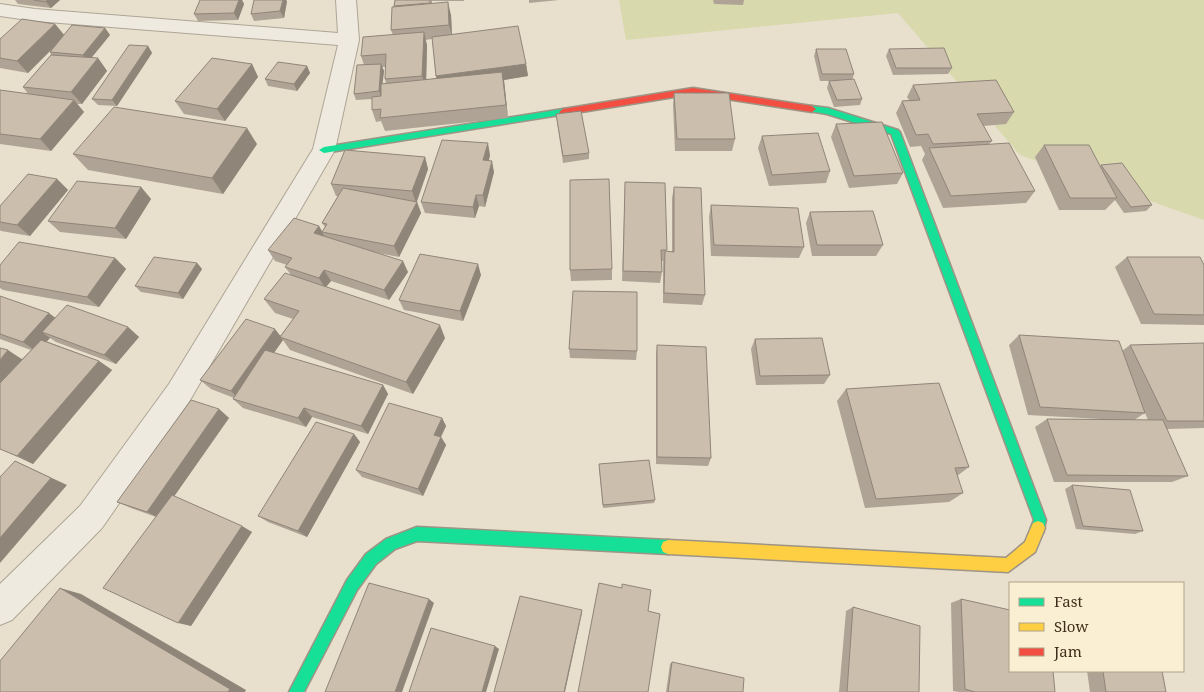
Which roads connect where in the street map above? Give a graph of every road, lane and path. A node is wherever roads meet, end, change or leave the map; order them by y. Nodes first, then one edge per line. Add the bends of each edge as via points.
1 (346, 0) edge
2 (0, 10) edge
3 (35, 15) junction
4 (18, 33) edge
5 (349, 40) junction
6 (324, 150) junction
7 (0, 608) edge
8 (296, 692) edge

1 - 5 street
2 - 3 street
3 - 4 street
3 - 5 street
5 - 6 street
6 - 7 street via 179,393 91,517
6 - 8 street via 693,91 828,111 895,132 1040,520 1029,551 1008,565 417,534 391,544 371,559 352,585

